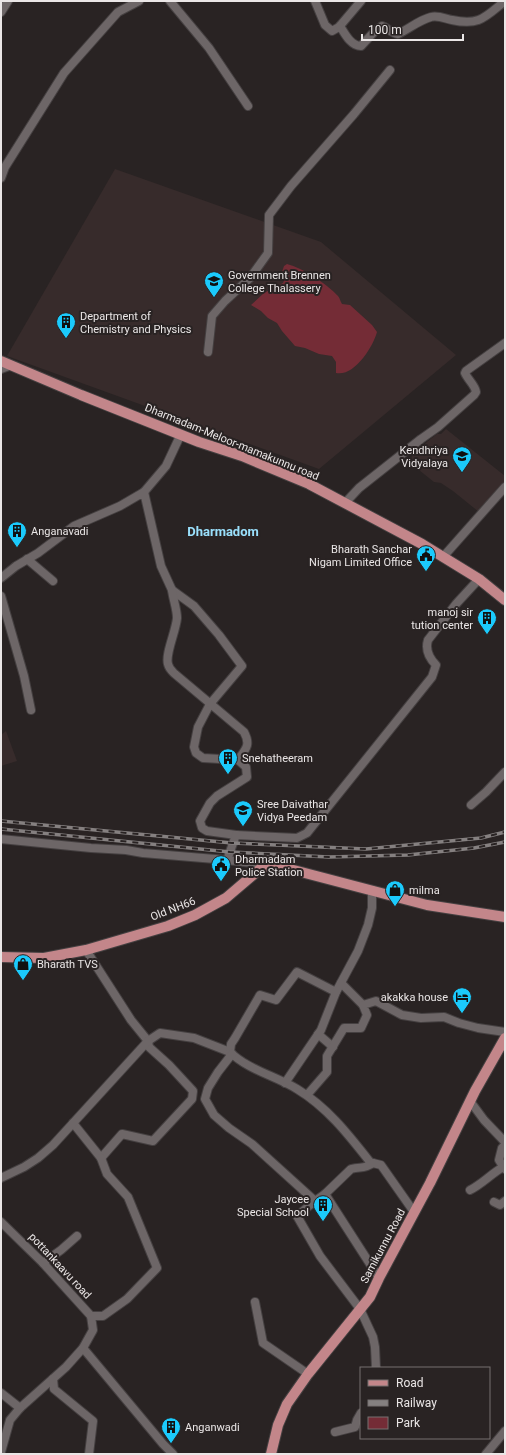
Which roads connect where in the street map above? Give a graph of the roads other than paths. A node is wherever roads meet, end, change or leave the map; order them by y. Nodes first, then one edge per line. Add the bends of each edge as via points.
1 (8, 1) edge
2 (139, 1) edge
3 (170, 1) edge
4 (315, 1) edge
5 (361, 1) edge
6 (505, 1) edge
7 (1, 12) edge
8 (340, 26) junction
9 (390, 70) dead end
10 (248, 106) dead end
11 (1, 178) edge
12 (505, 343) edge
13 (208, 352) dead end
14 (4, 365) edge
15 (181, 434) junction
16 (505, 487) edge
17 (144, 492) junction
18 (345, 503) junction
19 (443, 556) junction
20 (27, 559) junction
21 (1, 575) edge
22 (479, 579) junction
23 (53, 582) dead end
24 (172, 590) junction
25 (1, 596) edge
26 (505, 600) edge
27 (210, 704) junction
28 (31, 710) dead end
29 (238, 760) junction
30 (505, 772) edge
31 (471, 805) dead end
32 (236, 835) junction
33 (1, 839) edge
34 (227, 860) junction
35 (270, 865) junction
36 (372, 890) junction
37 (505, 917) edge
38 (86, 950) junction
39 (1, 957) edge
40 (341, 983) junction
41 (336, 992) junction
42 (364, 1005) junction
43 (505, 1032) edge
44 (318, 1034) junction
45 (505, 1038) edge
46 (148, 1041) junction
47 (333, 1047) junction
48 (231, 1053) junction
49 (285, 1082) junction
50 (307, 1095) junction
51 (470, 1101) junction
52 (73, 1123) junction
53 (505, 1144) edge
54 (101, 1158) junction
55 (373, 1163) junction
56 (504, 1168) edge
57 (1, 1178) edge
58 (470, 1190) dead end
59 (325, 1194) junction
60 (315, 1201) junction
61 (505, 1201) edge
62 (494, 1202) dead end
63 (414, 1212) junction
64 (1, 1222) edge
65 (78, 1236) dead end
66 (43, 1262) junction
67 (379, 1278) junction
68 (255, 1302) dead end
69 (360, 1309) junction
70 (92, 1316) junction
71 (83, 1348) junction
72 (376, 1367) edge
73 (308, 1374) junction
74 (53, 1379) junction
75 (1, 1394) edge
76 (20, 1408) junction
77 (360, 1415) edge
78 (358, 1426) edge
79 (505, 1431) edge
80 (335, 1432) dead end
81 (1, 1452) edge
82 (89, 1454) edge
83 (173, 1454) edge
84 (272, 1454) edge
85 (486, 1454) edge

1 - 7 street
2 - 11 street via 118,12 64,73 5,167
3 - 10 street via 209,48
4 - 8 street via 328,28 332,31
5 - 8 street
6 - 8 street via 476,22 460,22 432,16 398,34 382,26 361,46 353,43
9 - 13 street via 268,215 268,253 250,278 212,316
12 - 18 street via 466,371 466,376 476,389 474,395 438,428 359,488
14 - 15 main road, Dharmadam-Meloor-mamakunnu road
15 - 17 street via 166,466
15 - 18 main road, Dharmadam-Meloor-mamakunnu road via 309,484
16 - 19 street
17 - 20 street via 120,506 74,526
17 - 24 street via 161,566
18 - 19 main road, Dharmadam-Meloor-mamakunnu road
19 - 22 main road, Dharmadam-Meloor-mamakunnu road
20 - 21 street
20 - 23 street
22 - 26 main road, Dharmadam-Meloor-mamakunnu road
22 - 32 street via 428,640 430,658 436,665 432,677 307,833 298,838
24 - 27 street via 177,621 167,663 175,674
24 - 27 street via 194,606 242,666
25 - 28 street
27 - 29 street via 246,736 248,745
27 - 29 street via 198,727 194,748 196,753 202,758
29 - 32 street via 246,767 247,777 210,803 200,822 202,828 208,831
30 - 31 street
32 - 34 street
33 - 34 street
34 - 35 street
35 - 36 main road
35 - 38 main road, Old NH66 via 226,898 195,915 168,926
36 - 37 main road via 427,905
36 - 40 street via 372,908 368,925
38 - 39 main road, Old NH66 via 44,958
38 - 46 street via 131,1020
40 - 41 street
40 - 42 street
41 - 44 street
41 - 48 street via 297,972 276,1000 260,995 232,1044
42 - 43 street via 376,1001 402,1015 421,1018 444,1017 478,1028
42 - 47 street via 367,1015 361,1028 344,1028
44 - 47 street
44 - 49 street
45 - 51 main road, Samikunnu Road
46 - 48 street via 160,1033 194,1038
46 - 52 street
46 - 54 street via 149,1047 193,1091 192,1099 153,1141 122,1134
47 - 50 street via 327,1056 327,1072
48 - 49 street via 264,1074
48 - 60 street via 208,1088 206,1099 214,1115 252,1144
49 - 50 street
50 - 55 street via 340,1124
51 - 53 street
51 - 63 main road, Samikunnu Road
52 - 54 street
52 - 57 street via 38,1158
53 - 56 street via 499,1160
54 - 70 street via 107,1174 128,1197 157,1268 127,1299 103,1316
55 - 59 street via 366,1168 350,1169
55 - 63 street via 381,1165
56 - 58 street
59 - 60 street
59 - 67 street
60 - 69 street via 297,1216 320,1256
61 - 62 street via 500,1205
63 - 67 main road, Samikunnu Road
64 - 66 street, pottankaavu road
65 - 66 street
66 - 70 street, pottankaavu road
67 - 69 main road, Samikunnu Road via 370,1297
68 - 73 street via 263,1343
69 - 72 street via 373,1337
69 - 73 main road, Samikunnu Road
70 - 71 street, pottankaavu road via 93,1330
71 - 74 street
71 - 83 street
73 - 84 main road, Samikunnu Road via 287,1404 278,1425
74 - 76 street
74 - 82 street via 54,1389 93,1421
75 - 76 street
76 - 81 street via 10,1420
77 - 78 street via 357,1420
78 - 80 street
79 - 85 street

